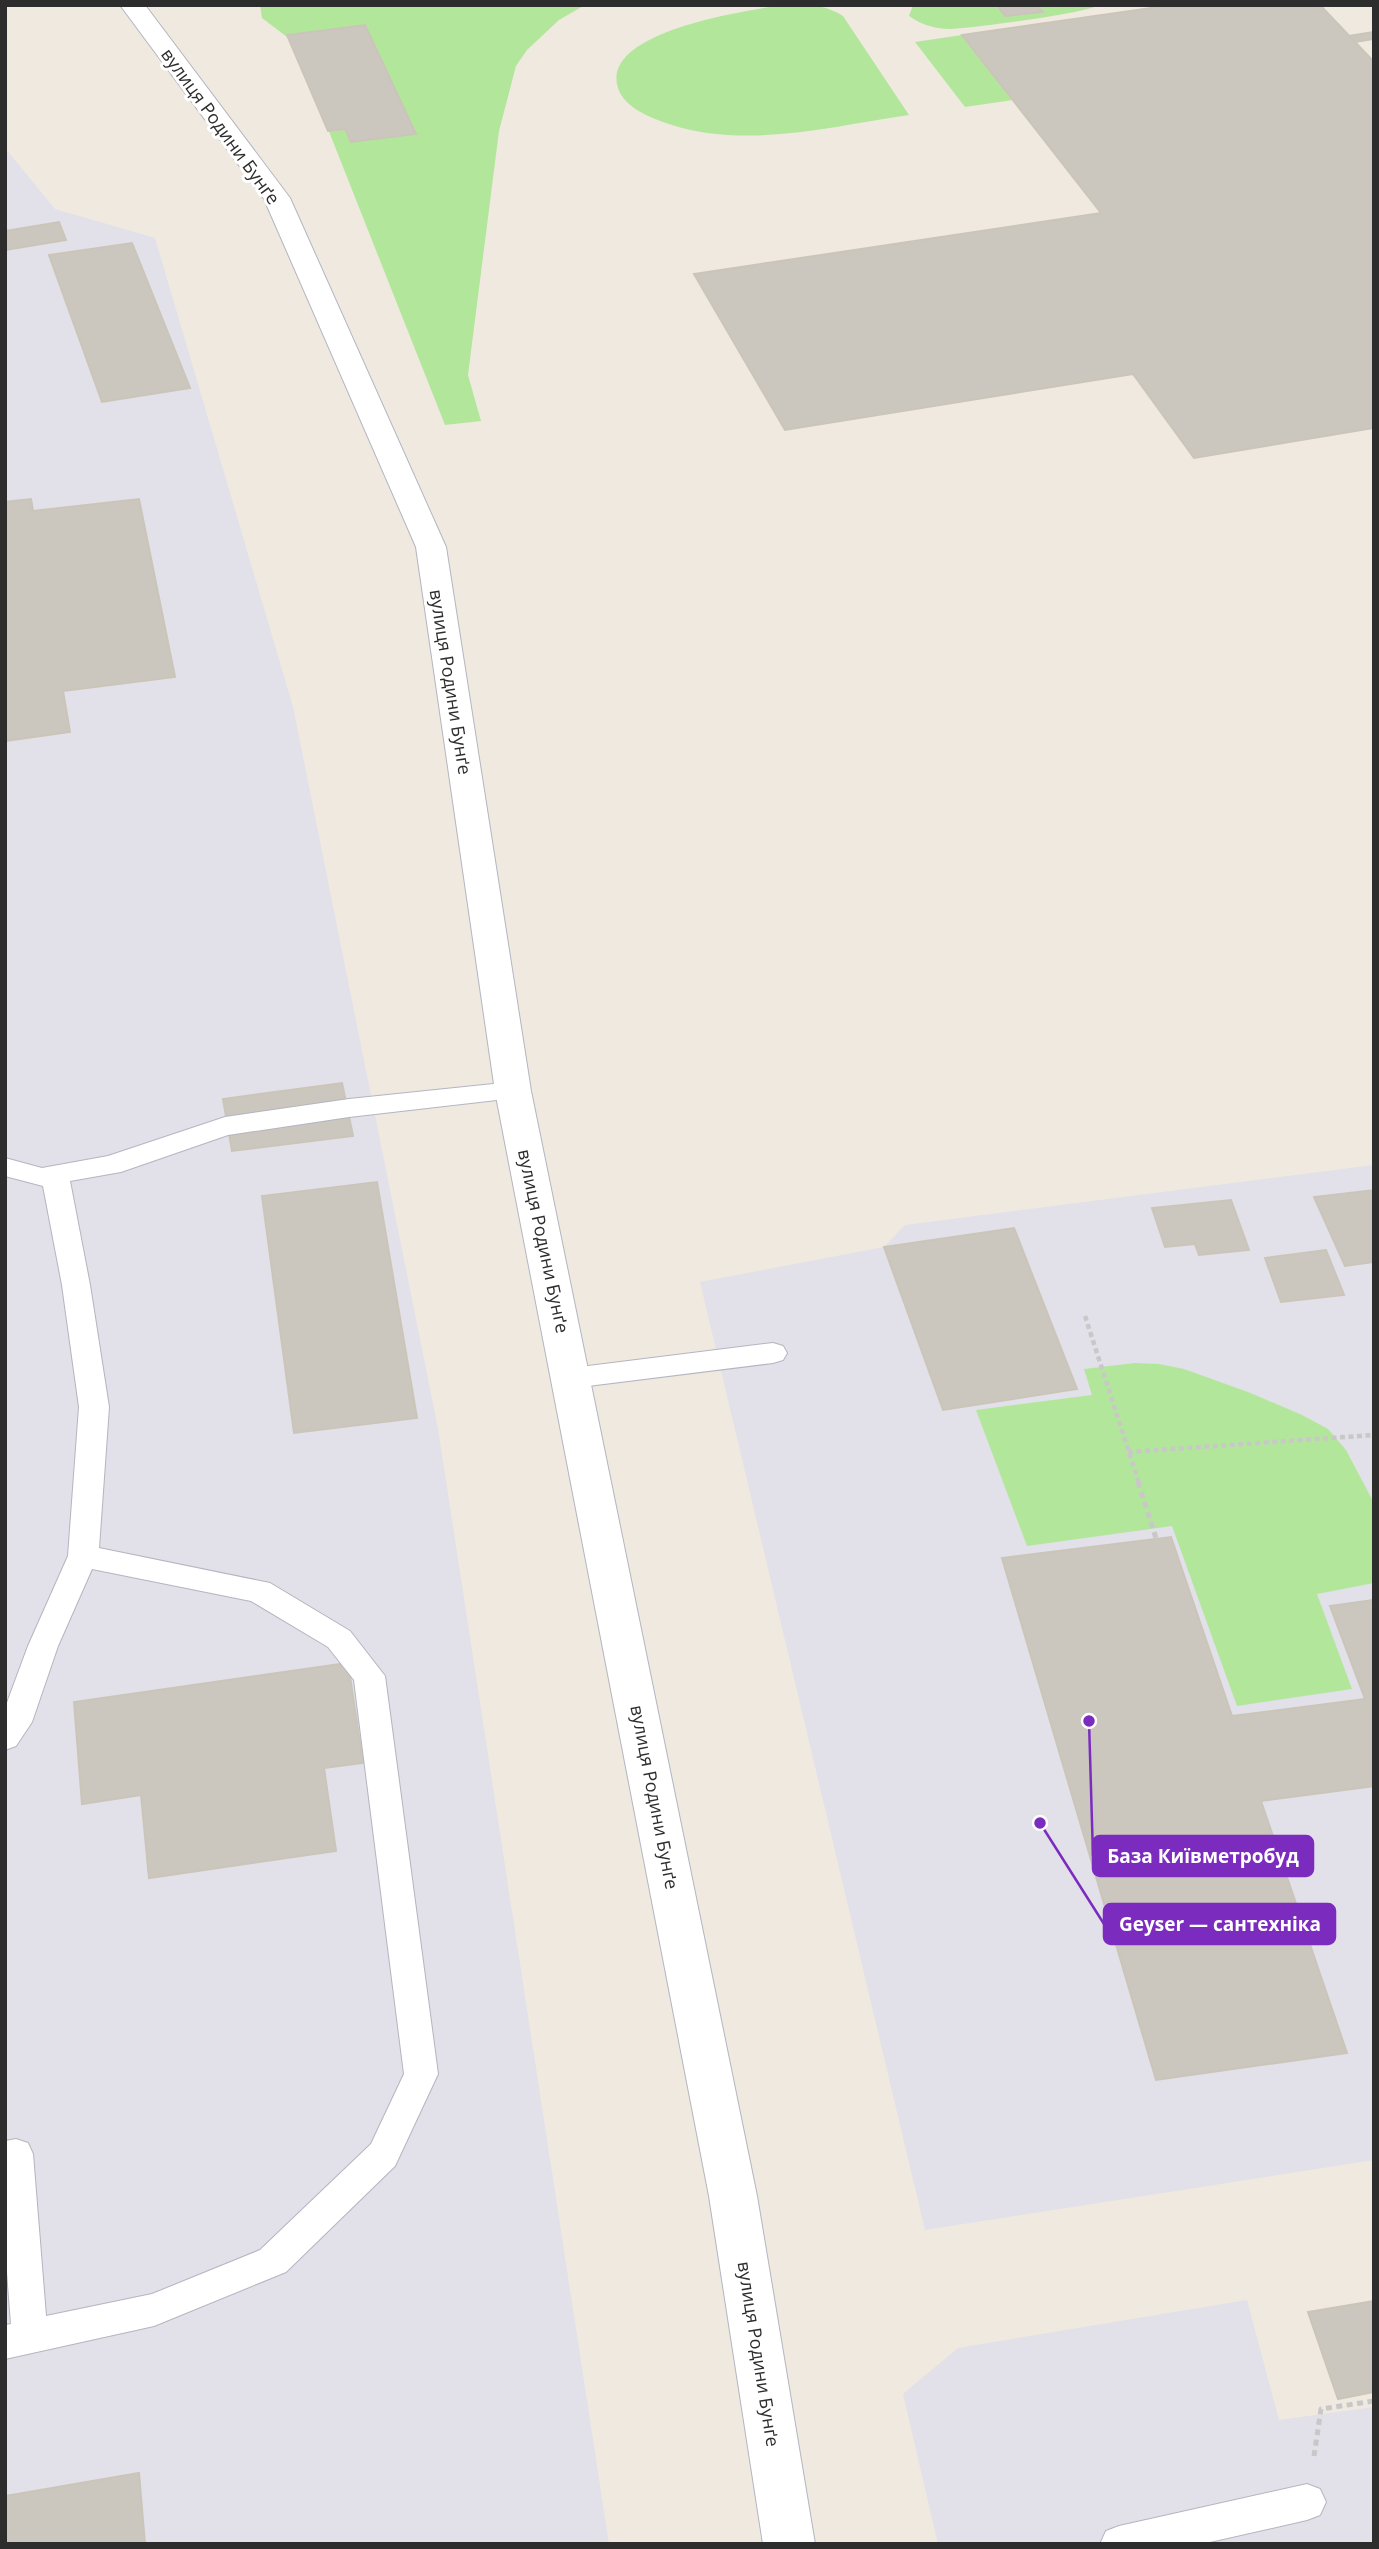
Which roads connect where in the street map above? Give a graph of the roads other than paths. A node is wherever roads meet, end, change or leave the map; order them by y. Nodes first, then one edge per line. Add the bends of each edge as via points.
1 (132, 5) edge
2 (513, 1091) junction
3 (5, 1167) edge
4 (55, 1175) junction
5 (773, 1353) dead end
6 (572, 1378) junction
7 (83, 1556) junction
8 (5, 1737) edge
9 (5, 2156) edge
10 (18, 2339) edge
11 (1307, 2501) road end
12 (789, 2544) edge
13 (1119, 2544) edge

1 - 2 street, вулиця Родини Бунґе via 278,198 431,547
2 - 4 lane via 225,1126 111,1165
2 - 6 street, вулиця Родини Бунґе
3 - 4 lane via 42,1177
4 - 7 lane via 94,1407
5 - 6 lane
6 - 12 street, вулиця Родини Бунґе via 733,2196
7 - 8 lane via 16,1722
7 - 10 lane via 259,1591 339,1639 369,1675 421,2074 383,2155 272,2261 154,2310
9 - 10 lane via 16,2154
11 - 13 lane

